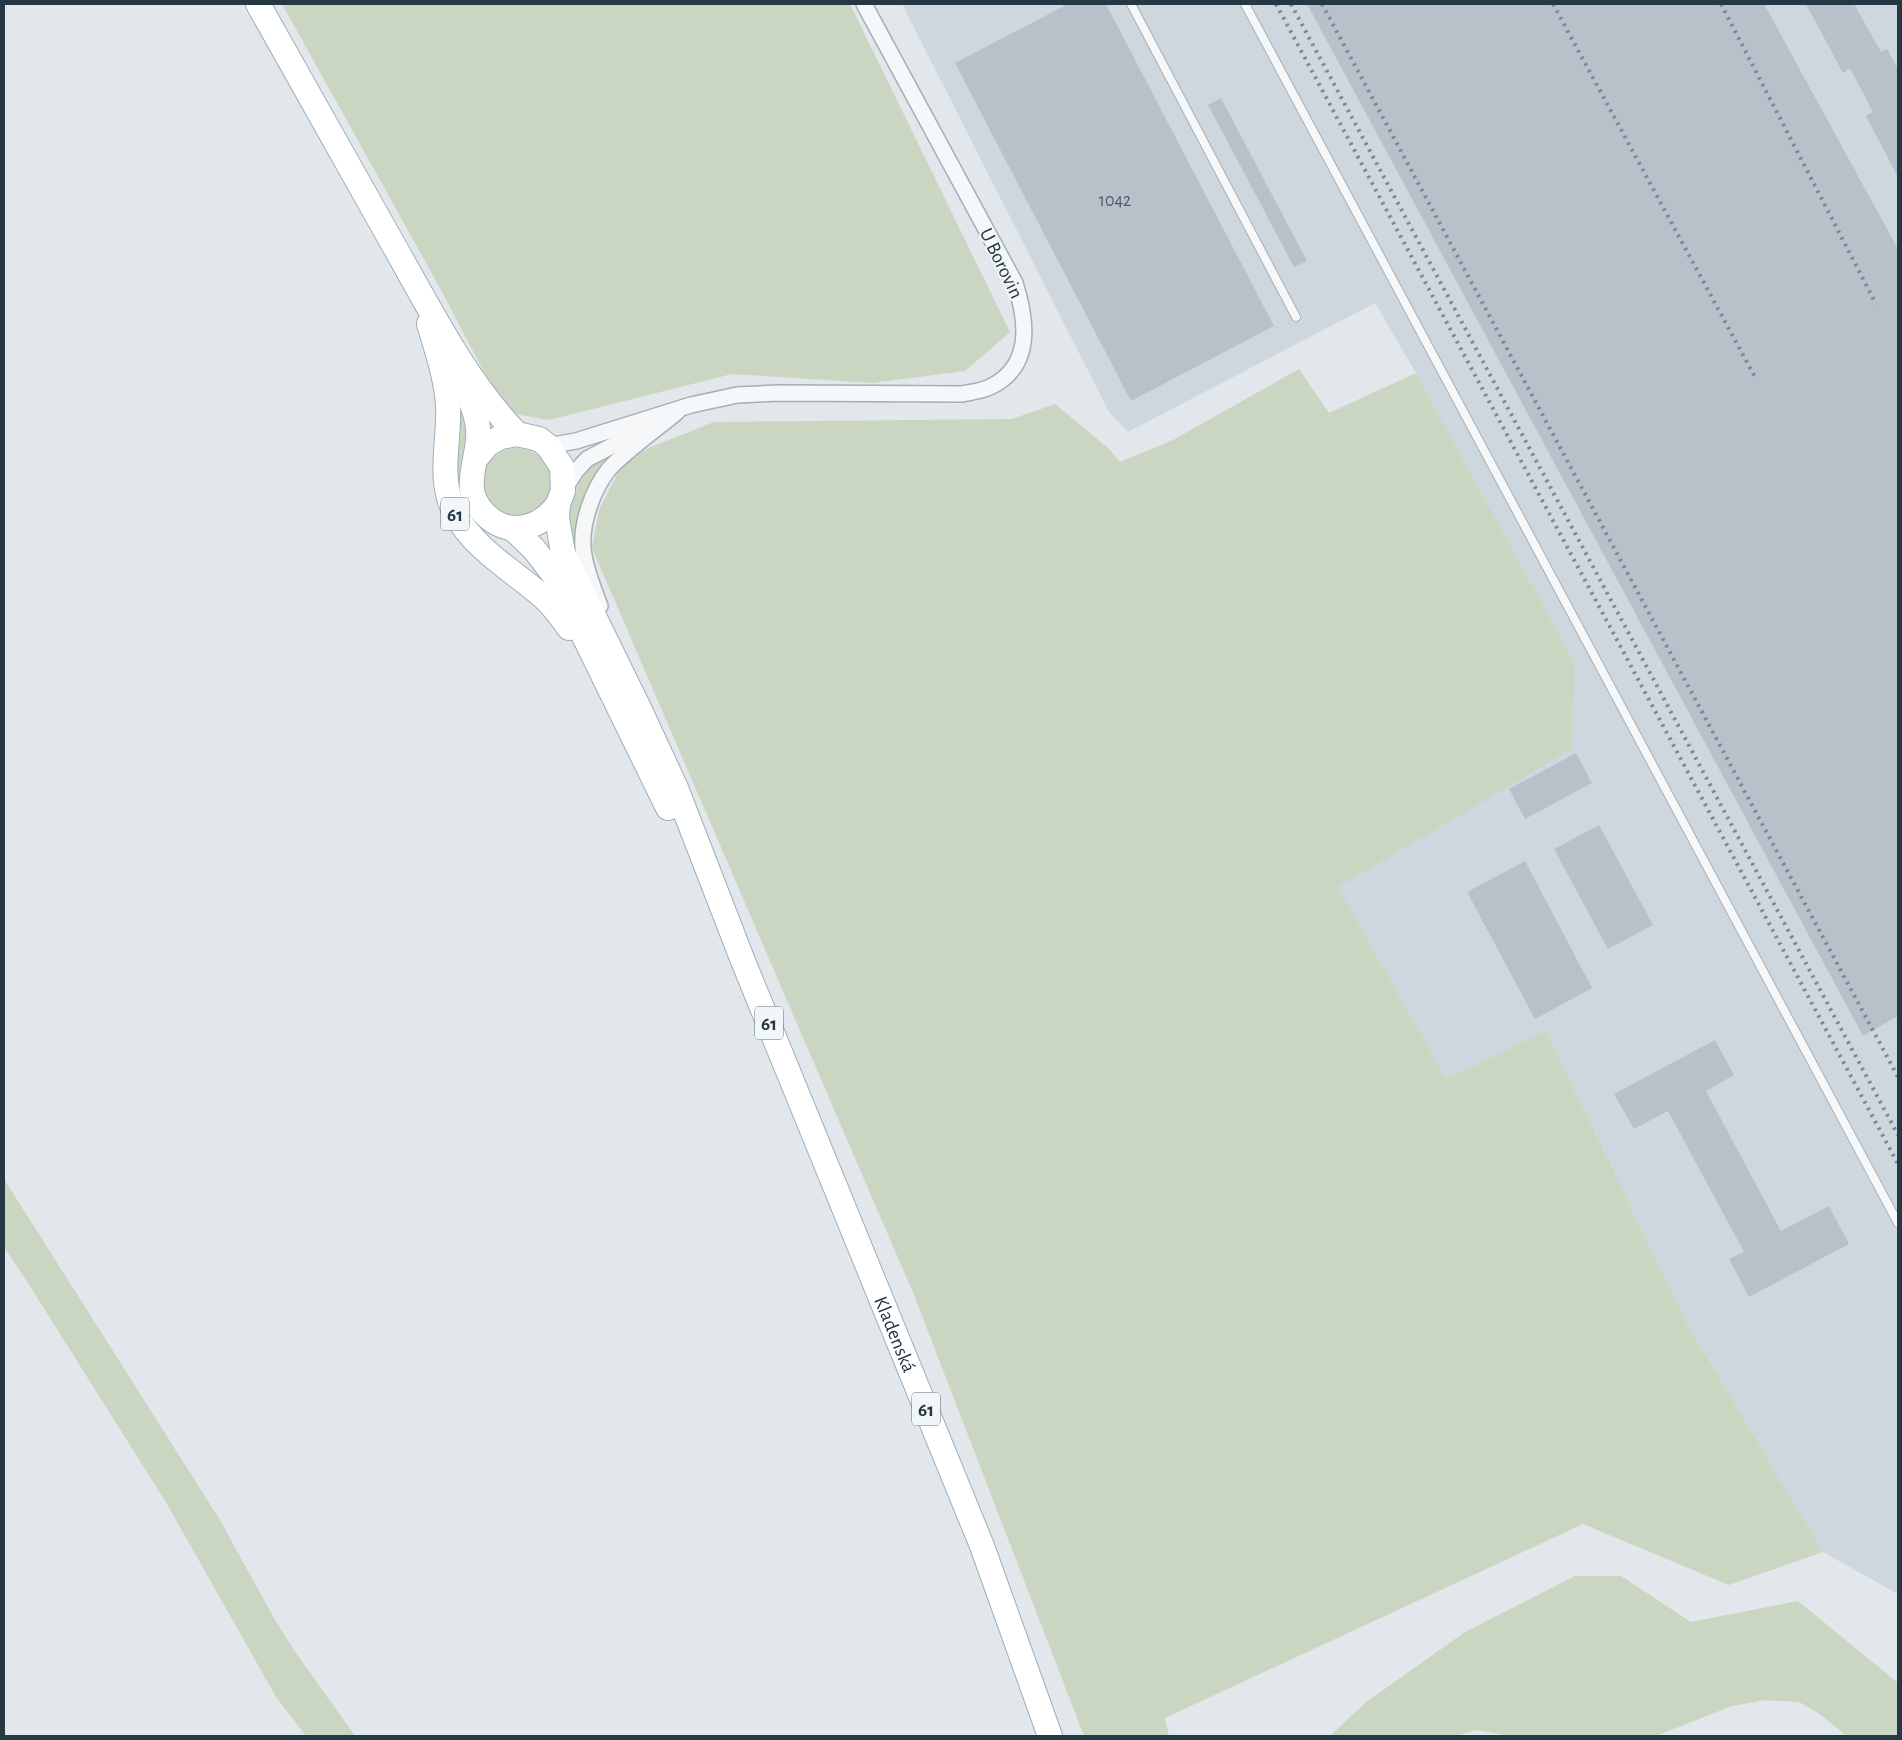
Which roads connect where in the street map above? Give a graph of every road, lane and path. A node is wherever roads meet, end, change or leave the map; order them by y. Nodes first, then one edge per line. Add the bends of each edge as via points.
1 (258, 4) edge
2 (864, 4) edge
3 (1131, 4) edge
4 (1245, 4) edge
5 (416, 284) junction
6 (1296, 317) dead end
7 (691, 405) junction
8 (677, 412) junction
9 (517, 434) junction
10 (548, 446) junction
11 (477, 456) junction
12 (561, 498) junction
13 (512, 528) junction
14 (610, 689) junction
15 (640, 708) junction
16 (743, 961) junction
17 (1894, 1207) edge
18 (1898, 1223) edge
19 (1050, 1736) edge

1 - 5 main road, 61
2 - 7 street, U Borovin via 1015,283 1024,311 1025,342 1018,362 1007,376 991,387 962,394 778,393 737,395
3 - 6 lane
4 - 17 lane
5 - 9 main road, 61 via 476,384 494,410
5 - 11 main road, 61 via 472,403 478,428
5 - 14 main road, 61 via 446,384 448,425 444,471 454,513 471,536 544,598 575,636
7 - 8 street
7 - 10 street via 576,441
8 - 12 street via 587,459
8 - 15 street via 610,468 596,489 587,514 583,546 590,579
9 - 10 main road via 539,439
9 - 11 main road via 488,444
10 - 12 main road, 61 via 562,467
11 - 13 main road, 61 via 470,482 478,508 487,517
12 - 13 main road via 539,523
12 - 15 main road, 61 via 558,533 563,553
13 - 14 main road, 61 via 554,575
14 - 16 main road, 61
15 - 16 main road, 61 via 676,788
16 - 19 main road, Kladenská / 61 via 982,1546
17 - 18 lane

